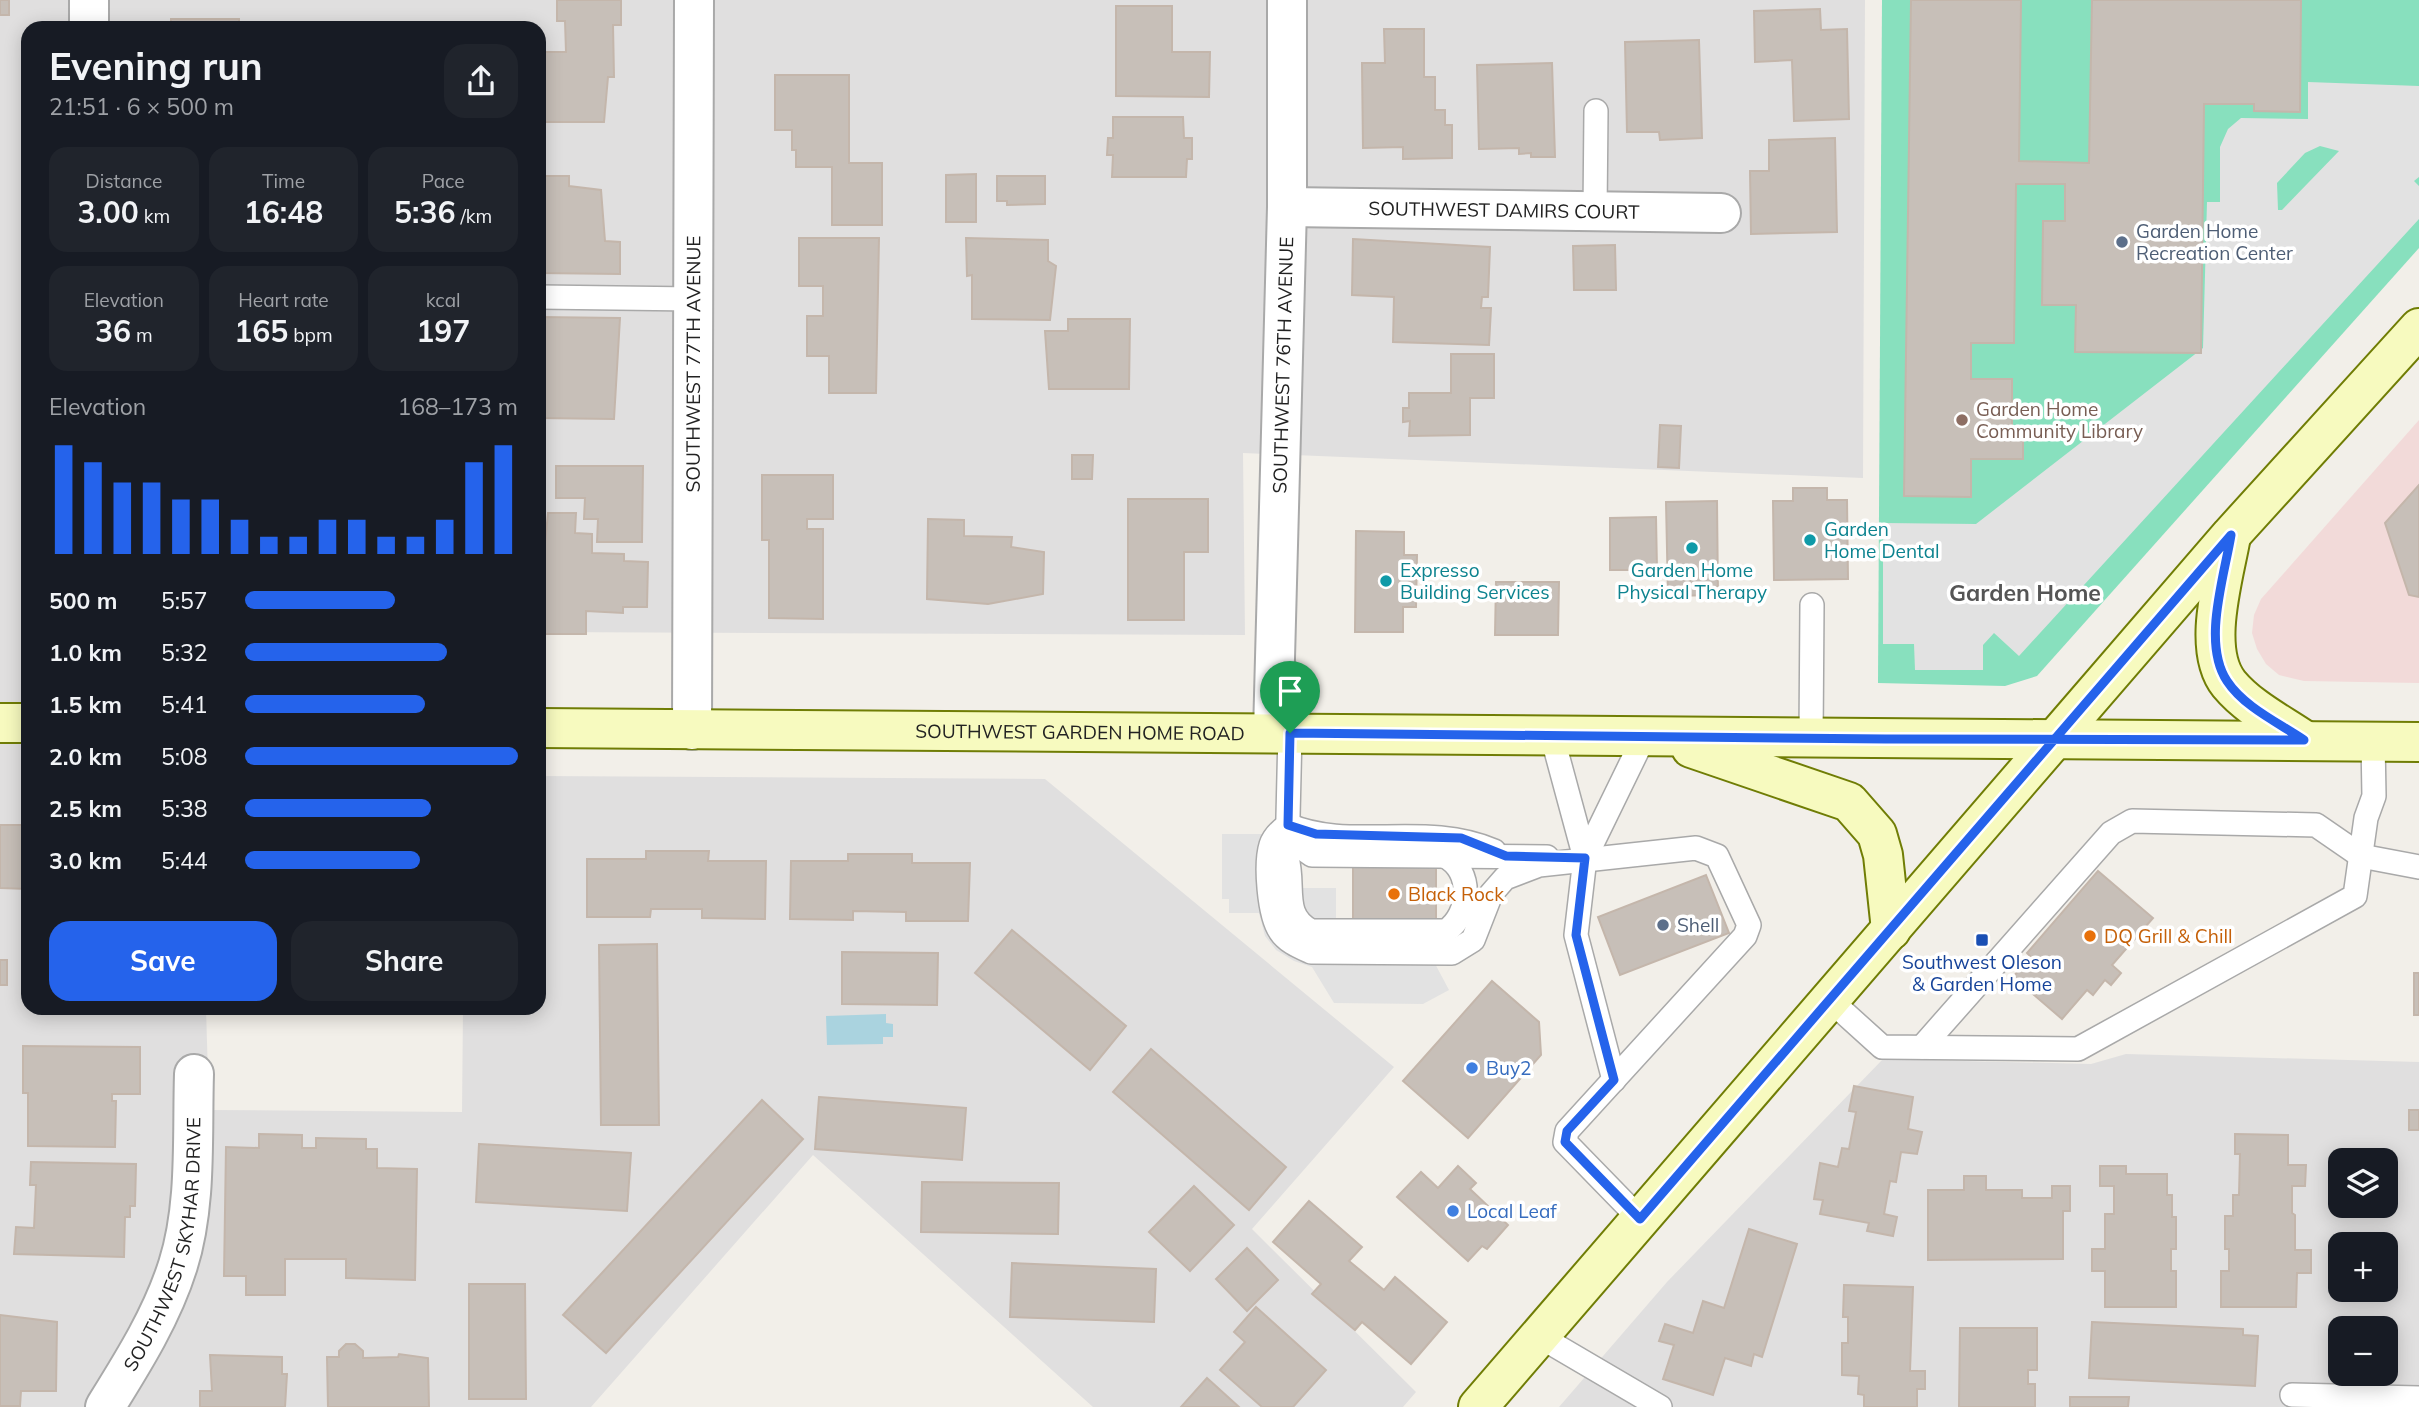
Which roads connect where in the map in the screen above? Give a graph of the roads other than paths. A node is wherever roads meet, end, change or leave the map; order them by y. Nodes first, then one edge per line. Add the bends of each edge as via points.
1 (89, 0) edge
2 (694, 0) edge
3 (1287, 0) edge
4 (89, 21) edge
5 (1596, 111) dead end
6 (1287, 207) junction
7 (1595, 212) junction
8 (1721, 213) dead end
9 (546, 297) edge
10 (694, 299) junction
11 (2419, 328) edge
12 (2231, 535) junction
13 (1812, 605) dead end
14 (0, 723) edge
15 (21, 723) edge
16 (546, 729) edge
17 (692, 730) junction
18 (1282, 733) junction
19 (1552, 736) junction
20 (1652, 737) junction
21 (1811, 738) junction
22 (2055, 739) junction
23 (2304, 740) junction
24 (2374, 741) junction
25 (2419, 742) edge
26 (1288, 825) junction
27 (1445, 856) junction
28 (1506, 856) junction
29 (2361, 856) junction
30 (1585, 858) junction
31 (2419, 867) edge
32 (1891, 930) junction
33 (1830, 1000) junction
34 (1922, 1047) junction
35 (194, 1073) dead end
36 (1614, 1080) junction
37 (1640, 1219) junction
38 (1539, 1336) junction
39 (2292, 1395) dead end
40 (2419, 1398) edge
41 (105, 1407) edge
42 (1478, 1407) edge
43 (1660, 1407) edge

1 - 4 street
2 - 10 street, SOUTHWEST 77TH AVENUE
3 - 6 street, SOUTHWEST 76TH AVENUE
5 - 7 lane
6 - 7 street, SOUTHWEST DAMIRS COURT
6 - 18 street, SOUTHWEST 76TH AVENUE
7 - 8 street, SOUTHWEST DAMIRS COURT
9 - 10 lane
10 - 17 street, SOUTHWEST 77TH AVENUE
11 - 12 main road
12 - 22 main road
12 - 23 main road via 2214,644 2221,669 2245,701
13 - 21 lane
14 - 15 main road
16 - 17 main road, SOUTHWEST GARDEN HOME ROAD
17 - 18 main road, SOUTHWEST GARDEN HOME ROAD
18 - 19 main road, SOUTHWEST GARDEN HOME ROAD
18 - 26 lane
19 - 20 main road, SOUTHWEST GARDEN HOME ROAD
19 - 30 lane
20 - 21 main road, SOUTHWEST GARDEN HOME ROAD
20 - 30 lane
20 - 32 main road via 1849,802 1877,834
21 - 22 main road, SOUTHWEST GARDEN HOME ROAD
22 - 23 main road, SOUTHWEST GARDEN HOME ROAD
22 - 32 main road
23 - 24 main road, SOUTHWEST GARDEN HOME ROAD
24 - 25 main road, SOUTHWEST GARDEN HOME ROAD
24 - 29 lane via 2374,796
26 - 27 lane via 1312,856
26 - 27 lane via 1292,913 1297,924 1311,931 1446,931 1464,910 1464,890 1458,863
26 - 28 lane via 1316,834 1461,838
26 - 30 lane via 1270,846 1270,901 1281,933 1311,952 1452,953 1473,940 1491,894 1505,878 1539,865
27 - 28 lane
28 - 30 lane
29 - 31 lane
29 - 34 lane via 2356,895 2078,1049
29 - 34 lane via 2316,825 2132,821 2111,832
30 - 36 lane via 1576,935
30 - 36 lane via 1696,848 1717,856 1749,925 1745,936
32 - 33 main road
33 - 34 lane via 1882,1047
33 - 37 main road
35 - 41 street, SOUTHWEST SKYHAR DRIVE via 190,1201 178,1265 147,1339
36 - 37 lane via 1567,1131 1565,1142
37 - 38 main road
38 - 42 main road
38 - 43 lane
39 - 40 lane

